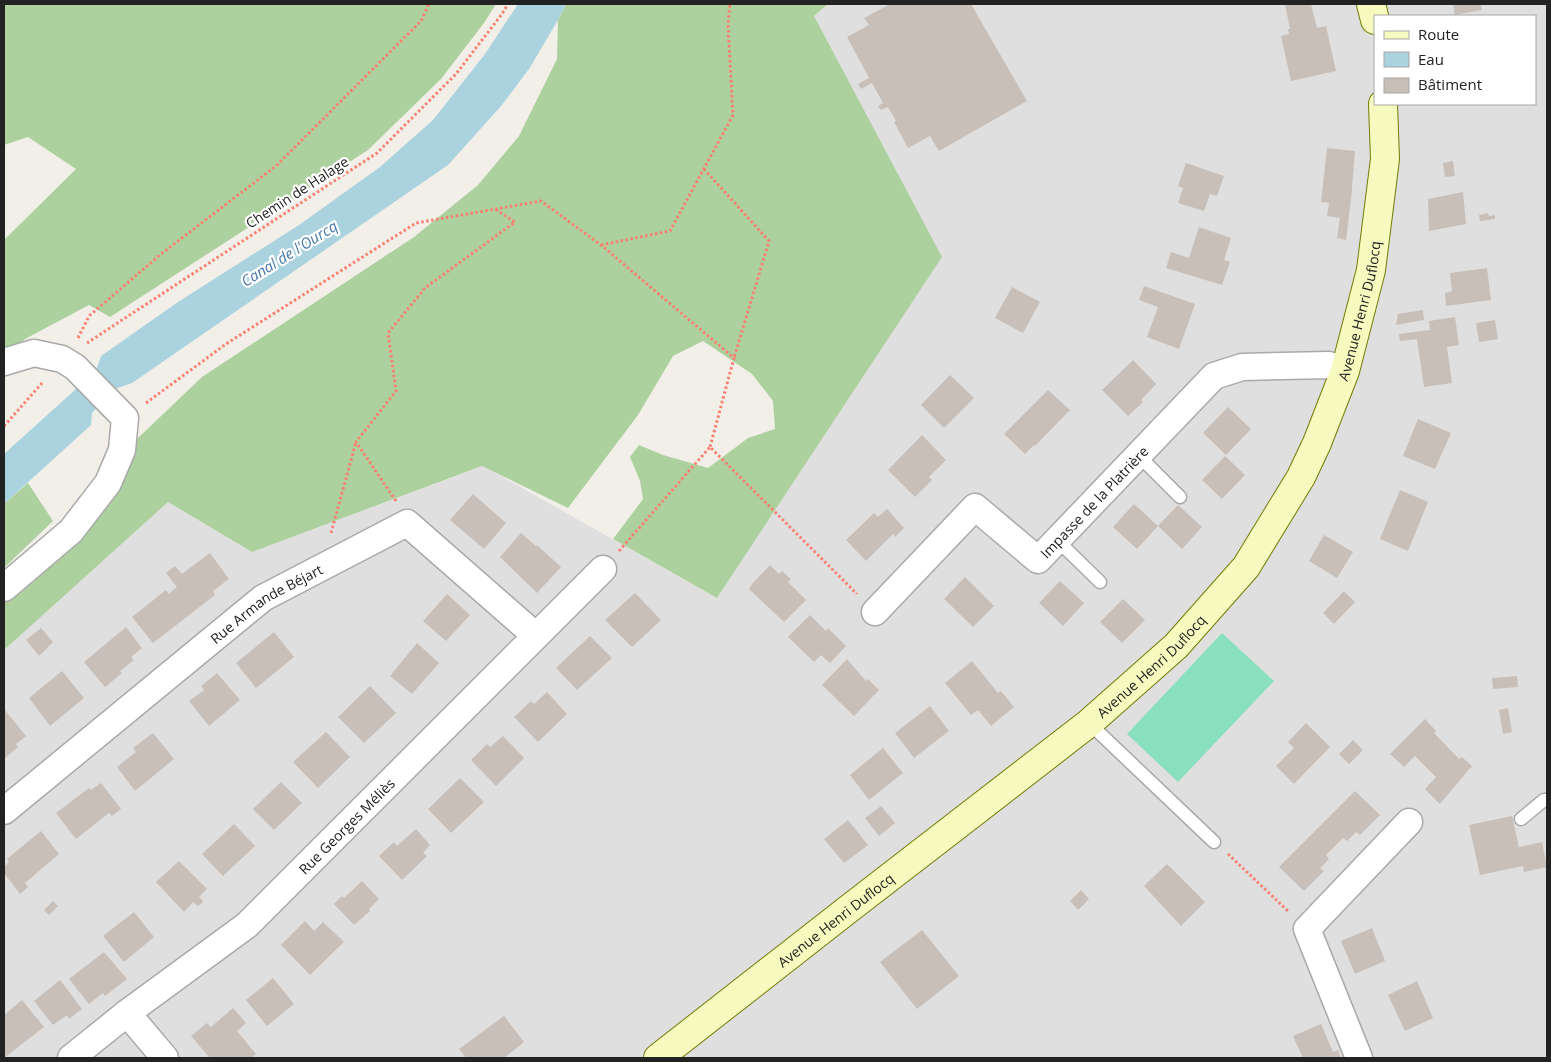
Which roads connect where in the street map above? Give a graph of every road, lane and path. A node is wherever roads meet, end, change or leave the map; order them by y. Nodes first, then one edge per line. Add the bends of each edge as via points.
1 (428, 4) edge
2 (508, 4) edge
3 (730, 4) edge
4 (1383, 105) edge
5 (704, 169) junction
6 (494, 209) junction
7 (601, 244) junction
8 (734, 358) junction
9 (69, 360) junction
10 (4, 362) edge
11 (1345, 370) junction
12 (125, 418) junction
13 (4, 426) edge
14 (356, 442) junction
15 (710, 447) junction
16 (1138, 455) junction
17 (1180, 497) dead end
18 (415, 530) junction
19 (1057, 540) junction
20 (321, 568) junction
21 (603, 569) joint
22 (1100, 582) dead end
23 (4, 588) edge
24 (875, 612) joint
25 (536, 636) junction
26 (1089, 723) junction
27 (1547, 800) edge
28 (4, 810) edge
29 (1521, 819) dead end
30 (1409, 822) dead end
31 (1214, 842) joint
32 (1307, 929) junction
33 (127, 1012) junction
34 (71, 1058) edge
35 (165, 1058) edge
36 (658, 1058) edge
37 (1359, 1058) edge

1 - 9 path via 421,20 276,166 161,254 89,316
2 - 9 path, Chemin de Halage via 456,74 378,153
3 - 5 path via 728,25 733,115
4 - 11 street, Avenue Henri Duflocq via 1385,159 1372,270
5 - 7 path via 670,231
5 - 8 path via 769,241
6 - 7 path via 541,201
6 - 12 path via 416,223 226,344
6 - 14 path via 515,222 425,288 388,333 396,391
7 - 8 path
8 - 15 path
9 - 10 street via 34,353
9 - 12 street
9 - 13 path
11 - 16 street, Impasse de la Platrière via 1329,365 1242,367 1214,376
11 - 26 street, Avenue Henri Duflocq via 1301,477 1246,566 1176,646
12 - 23 street via 122,450 108,484 71,531
14 - 18 path
14 - 20 path
15 - 21 path
15 - 24 path
16 - 17 lane
16 - 19 street, Impasse de la Platrière
18 - 20 street, Rue Armande Béjart via 407,523
18 - 25 street
19 - 22 lane
19 - 24 street, Impasse de la Platrière via 1038,560 975,507
20 - 28 street, Rue Armande Béjart via 263,598
21 - 25 street, Rue Georges Méliès
25 - 33 street, Rue Georges Méliès via 247,925
26 - 31 lane
26 - 36 street, Avenue Henri Duflocq
27 - 29 lane
30 - 32 street
31 - 32 path
32 - 37 street
33 - 34 street, Rue Georges Méliès
33 - 35 street

